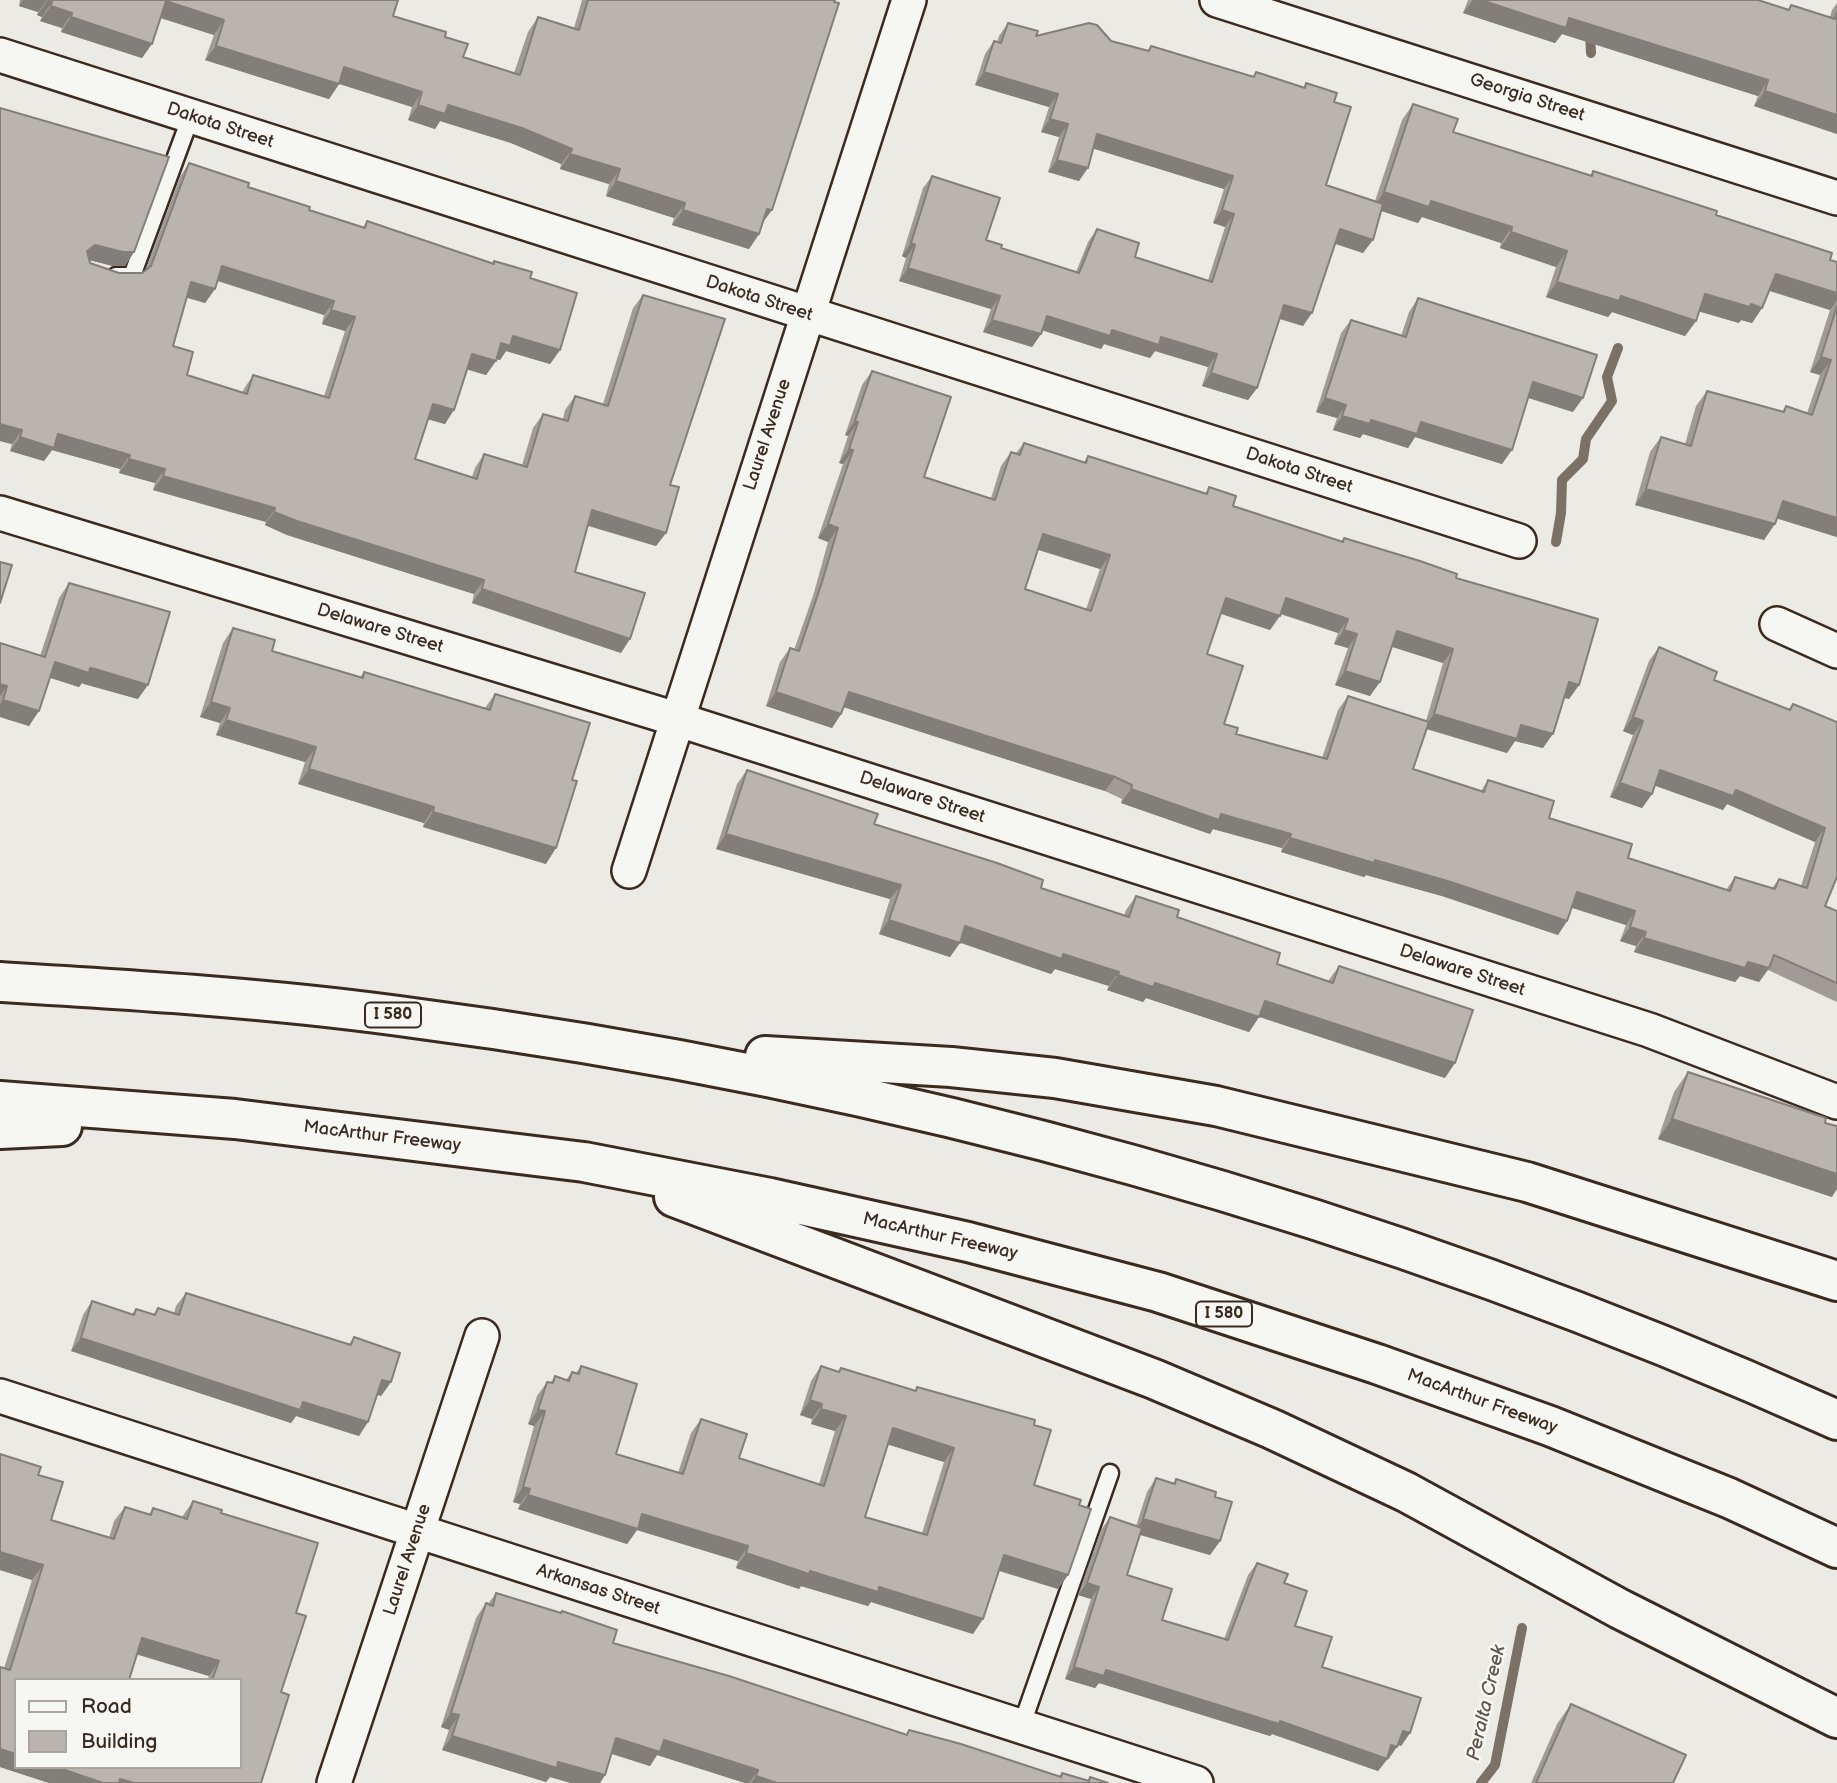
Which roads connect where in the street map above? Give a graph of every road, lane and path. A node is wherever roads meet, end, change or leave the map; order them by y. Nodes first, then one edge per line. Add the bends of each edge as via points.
1 (909, 0) edge
2 (1217, 0) edge
3 (0, 55) edge
4 (191, 116) junction
5 (1837, 198) edge
6 (99, 273) edge
7 (807, 314) junction
8 (0, 513) edge
9 (1519, 541) dead end
10 (1777, 624) dead end
11 (1837, 651) edge
12 (677, 719) junction
13 (629, 871) dead end
14 (0, 962) edge
15 (0, 982) edge
16 (175, 993) junction
17 (609, 1047) junction
18 (0, 1101) edge
19 (1837, 1102) edge
20 (235, 1119) junction
21 (0, 1129) edge
22 (584, 1162) junction
23 (1837, 1281) edge
24 (482, 1336) dead end
25 (0, 1396) edge
26 (1837, 1420) edge
27 (1110, 1473) dead end
28 (417, 1531) junction
29 (1837, 1548) edge
30 (1837, 1718) edge
31 (1021, 1727) junction
32 (334, 1783) edge
33 (1196, 1783) edge

1 - 7 street, Laurel Avenue
2 - 5 street, Georgia Street
3 - 4 street, Dakota Street
4 - 6 lane via 132,276
4 - 7 street, Dakota Street
7 - 9 street, Dakota Street
7 - 12 street, Laurel Avenue
8 - 12 street, Delaware Street
10 - 11 street
12 - 13 street, Laurel Avenue
12 - 19 street, Delaware Street via 1649,1030
14 - 16 highway
15 - 16 highway, I 580
16 - 17 highway, I 580 via 397,1015
17 - 23 highway via 951,1067 1055,1078 1216,1106 1527,1182
17 - 26 highway, I 580 via 996,1127 1202,1186 1410,1252 1604,1323
18 - 20 highway, MacArthur Freeway / I 580
20 - 21 highway
20 - 22 highway, MacArthur Freeway / I 580
22 - 29 highway, MacArthur Freeway / I 580 via 955,1239 1158,1292 1550,1426 1729,1498
22 - 30 highway via 1154,1379 1272,1429 1406,1492 1620,1609
24 - 28 street, Laurel Avenue
25 - 28 street, Arkansas Street
27 - 31 lane
28 - 31 street, Arkansas Street
28 - 32 street, Laurel Avenue
31 - 33 street, Arkansas Street

